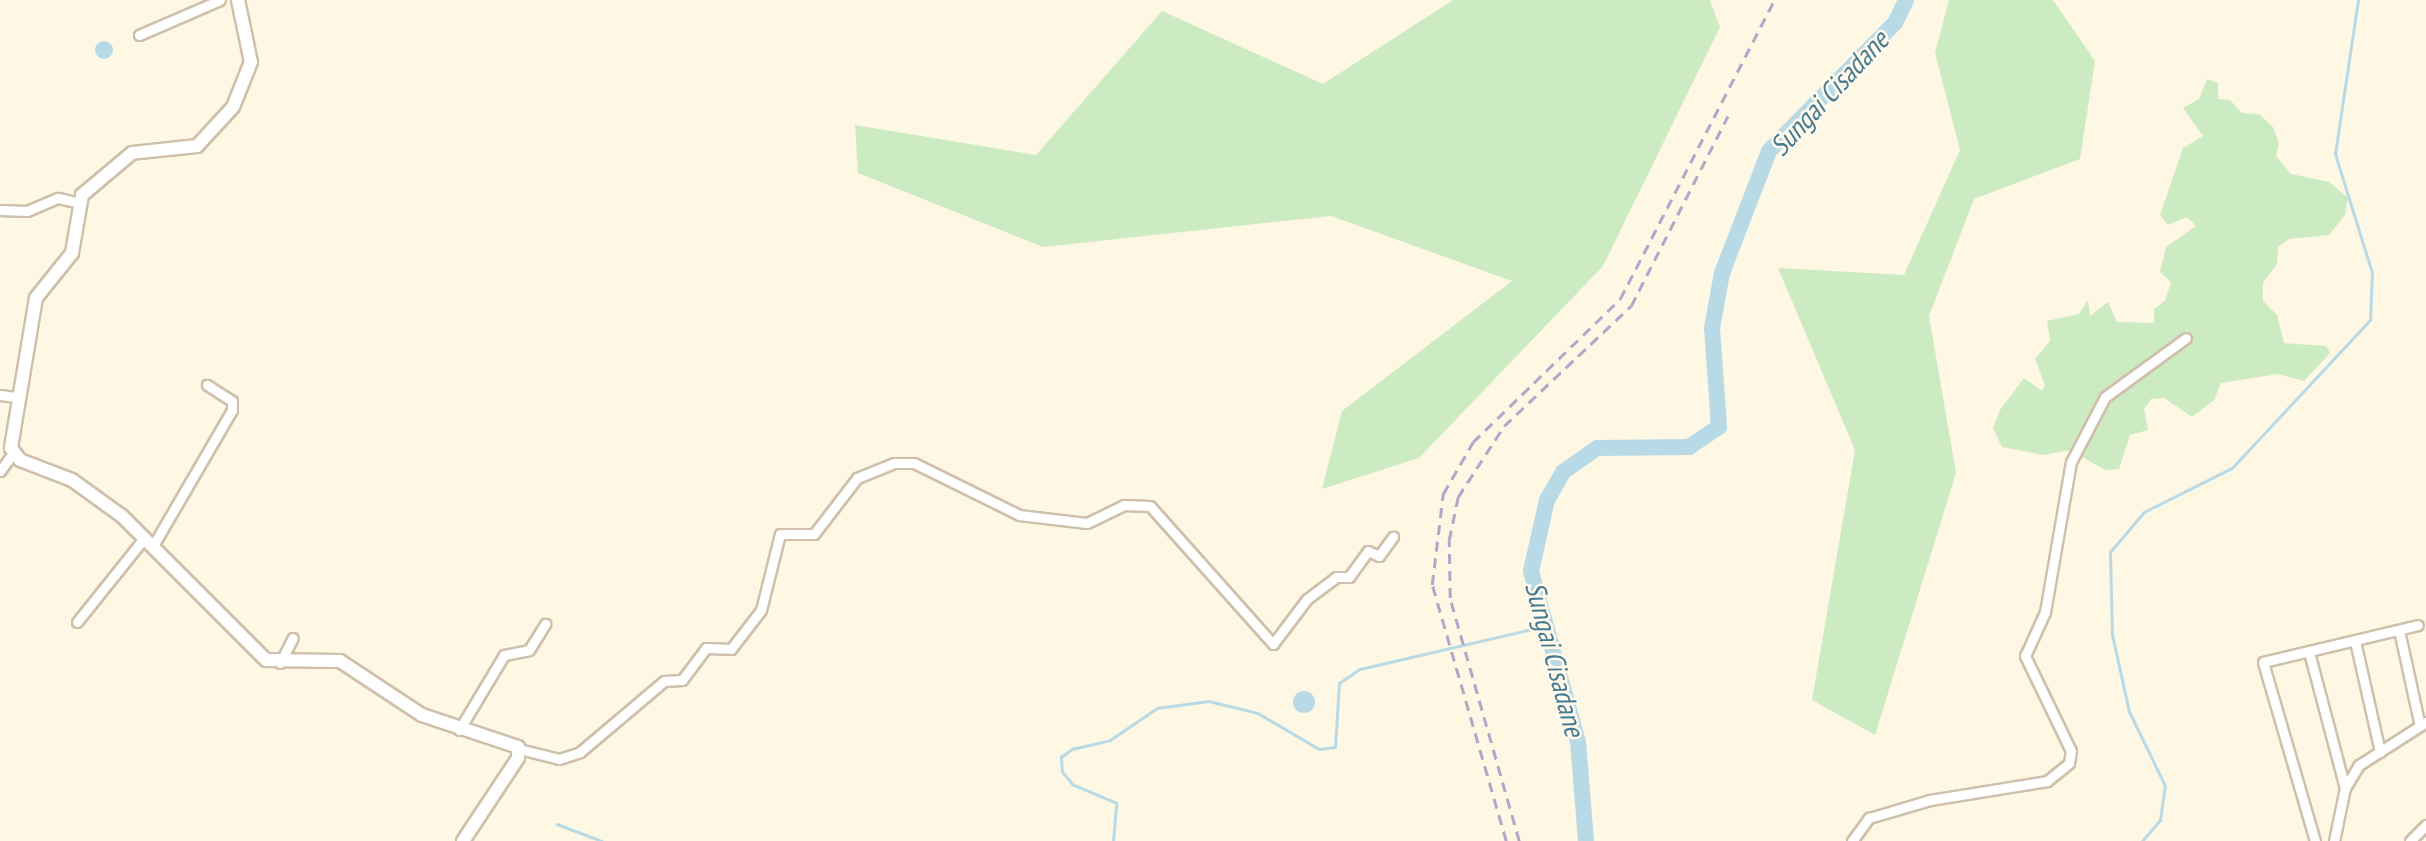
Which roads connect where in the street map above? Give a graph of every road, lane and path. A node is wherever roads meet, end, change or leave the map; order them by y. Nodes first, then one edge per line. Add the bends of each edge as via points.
1 (220, 0) edge
2 (238, 0) edge
3 (139, 35) dead end
4 (79, 203) junction
5 (0, 210) edge
6 (2186, 338) dead end
7 (207, 385) dead end
8 (0, 396) edge
9 (16, 397) junction
10 (13, 453) junction
11 (0, 471) edge
12 (1393, 537) dead end
13 (150, 541) junction
14 (77, 622) dead end
15 (545, 624) dead end
16 (2418, 625) dead end
17 (2399, 630) junction
18 (293, 638) dead end
19 (2355, 641) junction
20 (2309, 652) junction
21 (279, 665) junction
22 (2423, 724) edge
23 (460, 730) junction
24 (519, 749) junction
25 (2380, 752) junction
26 (2345, 788) junction
27 (2426, 825) edge
28 (463, 841) edge
29 (1852, 841) edge
30 (2315, 841) edge
31 (2334, 841) edge
32 (2410, 841) edge

1 - 3 street
2 - 4 street via 251,62 233,107 197,146 125,157 89,186
4 - 5 street via 58,198 27,211
4 - 9 street via 72,253 37,293
6 - 29 street via 2105,397 2071,462 2045,612 2025,656 2071,751 2070,763 2047,781 1930,800 1869,818
7 - 13 street via 232,401 232,410
8 - 9 street
9 - 10 street
10 - 11 street
10 - 13 street via 88,490
12 - 24 street via 1379,556 1368,551 1349,577 1336,577 1307,599 1273,644 1150,506 1124,505 1087,523 1019,515 914,463 894,463 857,478 814,534 780,534 761,610 732,648 706,648 682,680 664,681 580,752 559,759
13 - 14 street
13 - 21 street via 247,645
15 - 23 street via 529,650 504,655
16 - 17 street
17 - 19 street
17 - 22 street
18 - 21 street
19 - 20 street
19 - 25 street
20 - 26 street
20 - 30 street via 2263,662
21 - 23 street via 340,661 414,711
22 - 25 street
23 - 24 street
24 - 28 street
25 - 26 street via 2359,765
26 - 31 street
27 - 32 street

